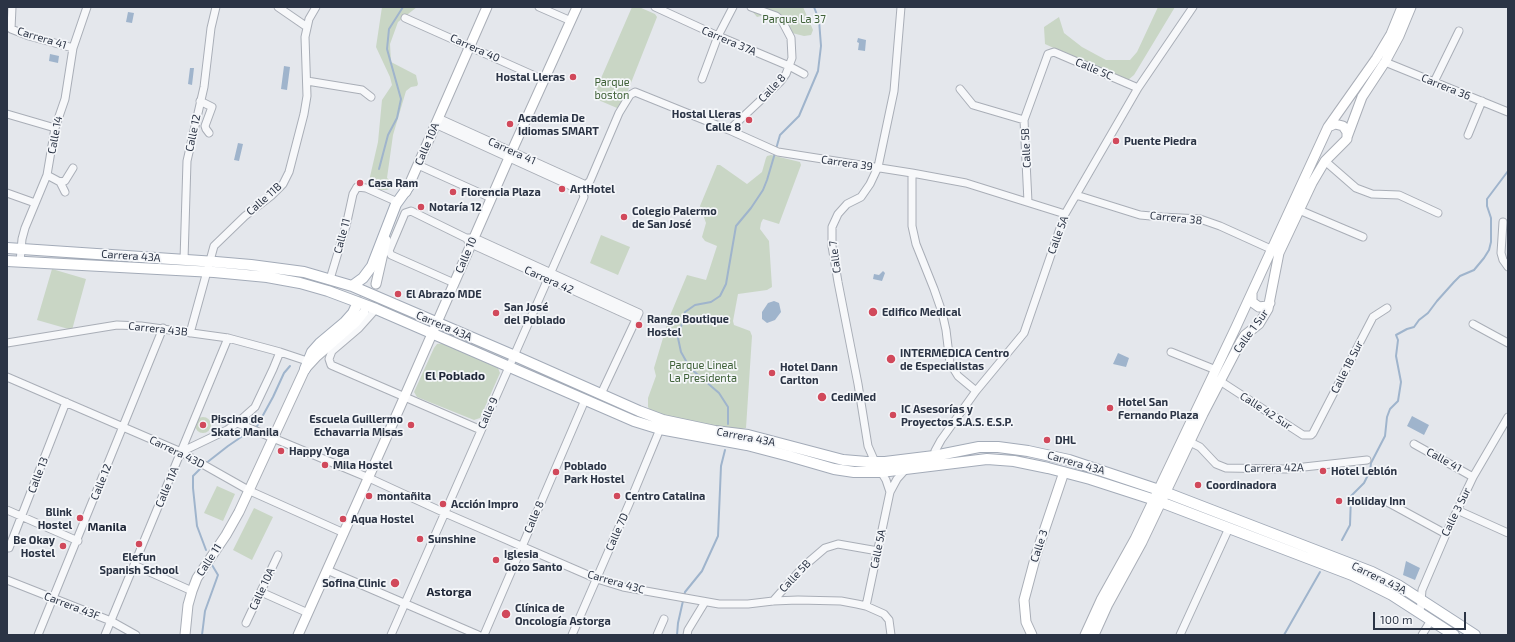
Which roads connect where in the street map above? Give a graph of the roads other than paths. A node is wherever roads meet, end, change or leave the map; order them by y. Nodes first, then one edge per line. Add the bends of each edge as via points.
1 (12, 7) edge
2 (87, 7) edge
3 (216, 7) edge
4 (278, 7) edge
5 (316, 7) edge
6 (487, 7) edge
7 (539, 7) edge
8 (577, 7) edge
9 (654, 7) edge
10 (732, 7) edge
11 (751, 7) edge
12 (901, 7) edge
13 (1192, 7) edge
14 (1402, 7) edge
15 (1411, 7) edge
16 (405, 18) dead end
17 (571, 21) junction
18 (307, 27) junction
19 (1459, 31) dead end
20 (718, 36) junction
21 (470, 46) junction
22 (73, 48) junction
23 (1050, 53) joint
24 (1385, 62) junction
25 (789, 66) junction
26 (804, 74) dead end
27 (702, 79) dead end
28 (544, 80) junction
29 (307, 81) junction
30 (1434, 82) junction
31 (1138, 88) junction
32 (960, 89) dead end
33 (635, 92) joint
34 (371, 97) dead end
35 (200, 101) junction
36 (1482, 101) junction
37 (1508, 112) edge
38 (7, 114) edge
39 (1024, 120) junction
40 (437, 121) junction
41 (1328, 127) junction
42 (55, 128) junction
43 (729, 130) junction
44 (209, 133) dead end
45 (1468, 135) dead end
46 (1346, 140) junction
47 (510, 154) junction
48 (1325, 161) junction
49 (418, 165) junction
50 (878, 167) junction
51 (73, 168) dead end
52 (912, 173) junction
53 (47, 175) junction
54 (60, 182) junction
55 (409, 186) junction
56 (586, 188) junction
57 (65, 192) dead end
58 (7, 193) edge
59 (1076, 195) junction
60 (491, 198) junction
61 (1028, 202) junction
62 (35, 203) junction
63 (396, 204) junction
64 (1299, 210) junction
65 (1438, 213) dead end
66 (1065, 214) junction
67 (1503, 222) dead end
68 (1363, 237) dead end
69 (470, 240) junction
70 (7, 248) edge
71 (21, 249) junction
72 (1272, 250) junction
73 (184, 260) junction
74 (7, 261) edge
75 (20, 262) junction
76 (209, 262) junction
77 (1508, 267) edge
78 (206, 272) junction
79 (550, 277) junction
80 (330, 279) junction
81 (454, 283) junction
82 (376, 284) dead end
83 (352, 286) junction
84 (1252, 294) junction
85 (358, 302) junction
86 (1270, 303) junction
87 (1388, 308) dead end
88 (376, 309) junction
89 (364, 312) dead end
90 (436, 323) junction
91 (1473, 324) dead end
92 (163, 328) junction
93 (190, 333) junction
94 (432, 334) junction
95 (228, 338) junction
96 (1508, 343) edge
97 (7, 344) edge
98 (280, 352) junction
99 (1171, 352) dead end
100 (515, 356) junction
101 (306, 365) junction
102 (509, 367) junction
103 (1216, 370) junction
104 (7, 377) edge
105 (1220, 381) junction
106 (976, 391) junction
107 (601, 394) junction
108 (405, 397) junction
109 (584, 400) junction
110 (66, 402) junction
111 (247, 414) junction
112 (1508, 417) edge
113 (237, 423) junction
114 (124, 427) junction
115 (248, 428) junction
116 (660, 429) junction
117 (480, 430) junction
118 (1313, 433) joint
119 (274, 438) junction
120 (1190, 442) junction
121 (1414, 444) dead end
122 (181, 452) junction
123 (935, 460) junction
124 (1367, 460) dead end
125 (875, 462) junction
126 (906, 469) junction
127 (881, 472) junction
128 (1064, 472) junction
129 (1473, 477) junction
130 (369, 478) junction
131 (1162, 490) junction
132 (250, 491) junction
133 (890, 492) junction
134 (1157, 500) junction
135 (1389, 503) dead end
136 (7, 510) edge
137 (1457, 510) junction
138 (445, 513) junction
139 (22, 516) junction
140 (1228, 528) junction
141 (344, 533) junction
142 (1508, 533) edge
143 (1446, 534) junction
144 (78, 541) junction
145 (522, 546) junction
146 (10, 548) dead end
147 (878, 551) junction
148 (278, 555) dead end
149 (134, 565) junction
150 (327, 570) junction
151 (597, 579) junction
152 (7, 580) edge
153 (192, 591) junction
154 (261, 592) junction
155 (54, 599) junction
156 (1420, 599) junction
157 (773, 601) junction
158 (705, 602) junction
159 (405, 604) junction
160 (866, 606) junction
161 (308, 613) junction
162 (1420, 613) junction
163 (664, 619) dead end
164 (1431, 620) junction
165 (111, 622) junction
166 (246, 623) dead end
167 (38, 635) edge
168 (105, 635) edge
169 (136, 635) edge
170 (185, 635) edge
171 (298, 635) edge
172 (391, 635) edge
173 (478, 635) edge
174 (484, 635) edge
175 (572, 635) edge
176 (657, 635) edge
177 (687, 635) edge
178 (891, 635) edge
179 (1032, 635) edge
180 (1085, 635) edge
181 (1094, 635) edge
182 (1180, 635) edge
183 (1422, 635) edge
184 (1454, 635) edge
185 (1475, 635) edge

1 - 22 street, Carrera 41 via 11,29
2 - 22 street, Calle 14
3 - 35 street, Calle 12
4 - 18 street
5 - 18 street, Calle 11B
6 - 21 street, Calle 10A
7 - 17 street
8 - 17 street, Calle 10
9 - 20 street, Carrera 37A
10 - 20 street
11 - 25 street, Calle 8 via 776,16 782,21 791,38 792,58
12 - 50 street, Calle 7 via 894,91
13 - 31 street, Calle 5A
14 - 41 street, Calle 1 Sur via 1391,34 1376,59
15 - 24 street, Calle 1 Sur
16 - 21 street, Carrera 40
17 - 28 street, Calle 10
18 - 29 street, Calle 11B
19 - 30 street
20 - 25 street, Carrera 37A
20 - 27 street
21 - 28 street, Carrera 40
21 - 40 street, Calle 10A
22 - 42 street, Calle 14 via 65,99
23 - 31 street, Calle 5C via 1054,52
23 - 39 street, Calle 5B
24 - 30 street, Carrera 36
24 - 46 street, Calle 1 Sur via 1362,97
25 - 26 street, Carrera 37A
25 - 43 street, Calle 8 via 780,82
28 - 47 street, Calle 10
29 - 34 street via 362,90
29 - 76 street, Calle 11B via 304,114 289,172 271,196 245,216 214,246
30 - 36 street, Carrera 36
31 - 59 street, Calle 5A
32 - 39 street via 973,105
33 - 43 street, Carrera 39
33 - 56 street, Calle 9 via 630,95 619,113
35 - 44 street via 212,107 205,126
35 - 73 street, Calle 12 via 187,161
36 - 37 street, Carrera 36
36 - 45 street
38 - 42 street
39 - 61 street, Calle 5B
40 - 47 street, Carrera 41
40 - 49 street, Calle 10A
41 - 46 street via 1335,124 1343,126 1347,132
41 - 72 street, Calle 1 Sur
42 - 53 street, Calle 14
43 - 50 street, Carrera 39 via 777,152
46 - 48 street, Calle 1 Sur
47 - 56 street, Carrera 41
47 - 60 street, Calle 10
48 - 64 street, Calle 1 Sur
48 - 65 street via 1356,188 1372,194 1399,195
49 - 55 street, Calle 10A
49 - 60 street
50 - 52 street, Carrera 39
50 - 125 street, Calle 7 via 861,197 847,204 838,214 832,227 832,246 868,446
51 - 54 street via 65,181
52 - 61 street, Carrera 39 via 966,183
52 - 106 street via 912,226 942,312 950,363 958,376
53 - 54 street
53 - 62 street, Calle 14
54 - 57 street
55 - 63 main road
55 - 82 street, Calle 10A via 387,237
56 - 79 street, Calle 9
58 - 62 street
59 - 66 street, Calle 5A
59 - 72 street, Carrera 38 via 1140,215 1200,219
60 - 69 street, Calle 10
61 - 66 street, Carrera 39
62 - 71 street, Calle 14 via 25,228
63 - 80 street, Calle 11 via 393,200 366,188 357,187
63 - 83 main road via 372,266 363,278
64 - 68 street
64 - 86 street, Calle 1 Sur via 1279,253
66 - 106 street, Calle 5A via 1024,332
67 - 77 street via 1501,253
69 - 79 street, Carrera 42
69 - 81 street, Calle 10
69 - 81 street, Carrera 42 via 407,211 389,251 391,255
70 - 71 main road, Carrera 43A
71 - 73 main road, Carrera 43A
71 - 75 street, Calle 14
72 - 84 street, Calle 1 Sur
73 - 76 main road, Carrera 43A
74 - 75 main road, Carrera 43A
75 - 78 main road, Carrera 43A
76 - 78 street, Calle 11B
76 - 80 main road, Carrera 43A via 299,271
78 - 85 main road, Carrera 43A via 267,277 300,283
78 - 93 street, Calle 11B
79 - 100 street, Calle 9
79 - 107 street, Carrera 42 via 637,316
80 - 83 main road, Carrera 43A
81 - 90 street, Calle 10
83 - 90 main road, Carrera 43A
84 - 86 street via 1252,302 1259,307
84 - 103 street, Calle 1 Sur
85 - 88 main road, Carrera 43A
85 - 101 main road via 345,322 312,352
86 - 105 street, Calle 1 Sur via 1259,324 1245,335
87 - 118 street, Calle 1B Sur via 1373,317
88 - 94 main road, Carrera 43A
88 - 108 street via 359,328 332,351 329,359 331,365
89 - 101 street
90 - 94 street, Calle 10
90 - 100 main road, Carrera 43A
91 - 96 street
92 - 93 street, Carrera 43B
92 - 97 street, Carrera 43B via 117,325
92 - 114 street, Calle 12
93 - 95 street, Carrera 43B
94 - 102 main road, Carrera 43A
94 - 108 street, Calle 10
95 - 98 street, Carrera 43B
95 - 122 street, Calle 11A
98 - 101 street, Carrera 43B
98 - 111 street via 261,395
99 - 103 street
100 - 102 street, Calle 9
100 - 107 main road, Carrera 43A
101 - 119 street
102 - 109 main road, Carrera 43A
102 - 117 street, Calle 9
103 - 131 street, Calle 1 Sur
104 - 110 street, Carrera 43D
105 - 118 street, Calle 42 Sur via 1303,435
105 - 120 street, Calle 1 Sur
106 - 123 street, Calle 5A via 937,446
107 - 125 main road, Carrera 43A via 663,420 748,435 843,460
108 - 117 street
108 - 130 street, Calle 10
109 - 116 main road, Carrera 43A
109 - 145 street, Calle 8
110 - 114 street, Carrera 43D
110 - 139 street, Calle 13
111 - 113 street
111 - 115 street
112 - 129 street, Calle 3 Sur
113 - 115 street, Carrera 43C
113 - 122 street
114 - 122 street, Carrera 43D
114 - 144 street, Calle 12
115 - 119 street, Carrera 43C
116 - 127 main road, Carrera 43A via 747,445 834,469
116 - 151 street, Calle 7D
117 - 138 street, Calle 9
119 - 130 street, Carrera 43C
119 - 132 street
120 - 124 street, Carrera 42A via 1200,447 1216,464 1226,468 1286,469
120 - 131 street, Calle 1 Sur
121 - 129 street, Calle 41
122 - 132 street, Carrera 43D
122 - 149 street, Calle 11A
123 - 125 main road, Carrera 43A
123 - 126 main road, Carrera 43A
123 - 128 main road, Carrera 43A via 1005,460
123 - 131 main road, Carrera 43A via 979,447 1016,449 1069,460
125 - 127 street, Calle 7
126 - 127 main road, Carrera 43A
126 - 133 street, Calle 5A
127 - 133 street
128 - 134 main road, Carrera 43A
128 - 179 street, Calle 3 via 1026,589 1026,622
129 - 137 street, Calle 3 Sur
130 - 138 street, Carrera 43C
130 - 141 street, Calle 10
131 - 134 street, Calle 1 Sur
131 - 156 main road, Carrera 43A via 1362,568
132 - 141 street, Carrera 43D
132 - 153 street, Calle 11 via 233,524 204,566
133 - 147 street, Calle 5A
134 - 140 main road, Carrera 43A
134 - 180 street, Calle 1 Sur via 1101,600
134 - 181 street, Calle 1 Sur via 1142,542
135 - 143 street
136 - 139 street
137 - 142 street
137 - 143 street, Calle 3 Sur
138 - 145 street, Carrera 43C
138 - 159 street, Calle 9
139 - 144 street
139 - 146 street, Calle 13
140 - 162 main road, Carrera 43A via 1366,581
140 - 182 street
141 - 150 street, Calle 10
143 - 156 street, Calle 3 Sur
144 - 155 street, Calle 12
145 - 151 street, Carrera 43C
145 - 174 street, Calle 8
147 - 157 street, Calle 5B via 838,544 825,548 818,552
147 - 160 street, Calle 5A
148 - 154 street, Calle 10A
149 - 153 street
149 - 165 street, Calle 11A
150 - 159 street
150 - 161 street, Calle 10
151 - 158 street, Carrera 43C
151 - 175 street, Calle 7D
152 - 155 street, Carrera 43F
153 - 170 street, Calle 11
154 - 161 street
154 - 166 street, Calle 10A
155 - 165 street, Carrera 43F
155 - 167 street, Calle 12
156 - 162 street, Calle 3 Sur
156 - 185 main road, Carrera 43A
157 - 158 street, Carrera 43C via 748,604
157 - 160 street, Carrera 43C via 825,600
158 - 177 street
159 - 172 street, Calle 9
159 - 173 street
160 - 178 street, Carrera 43C via 884,614 890,620
161 - 171 street, Calle 10
162 - 164 main road, Carrera 43A
163 - 176 street
164 - 183 street
164 - 184 main road, Carrera 43A
165 - 168 street, Calle 11A
165 - 169 street, Carrera 43F

